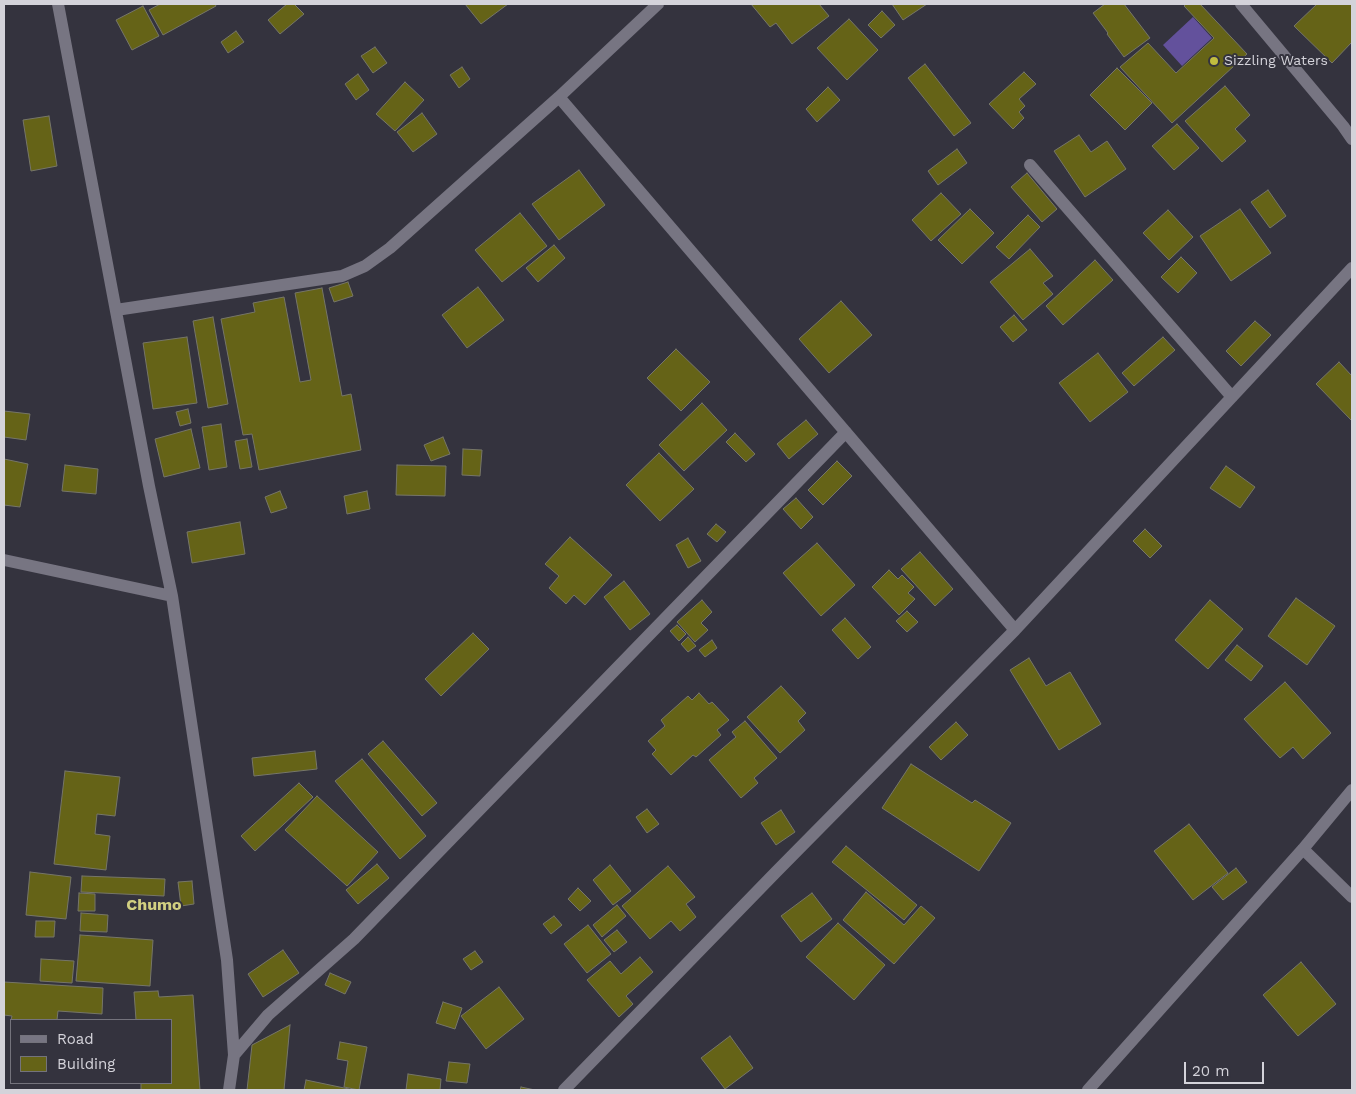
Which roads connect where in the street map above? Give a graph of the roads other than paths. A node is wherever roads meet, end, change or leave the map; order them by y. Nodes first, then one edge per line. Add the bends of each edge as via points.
1 (58, 4) edge
2 (658, 4) edge
3 (1241, 4) edge
4 (559, 97) junction
5 (1352, 139) edge
6 (1030, 165) dead end
7 (1352, 268) edge
8 (116, 310) junction
9 (1232, 397) junction
10 (846, 432) junction
11 (4, 560) edge
12 (172, 596) junction
13 (1014, 630) junction
14 (1352, 790) edge
15 (1303, 849) junction
16 (1352, 897) edge
17 (234, 1056) junction
18 (229, 1090) edge
19 (564, 1090) edge
20 (1088, 1090) edge

1 - 8 street
2 - 4 street
3 - 5 street
4 - 8 street via 390,248 365,266 342,276
4 - 10 street
6 - 9 street
7 - 9 street
8 - 12 street
9 - 13 street
10 - 13 street
10 - 17 street via 354,939 268,1015
11 - 12 street
12 - 17 street via 227,960
13 - 19 street
14 - 15 street
15 - 16 street
15 - 20 street
17 - 18 street

